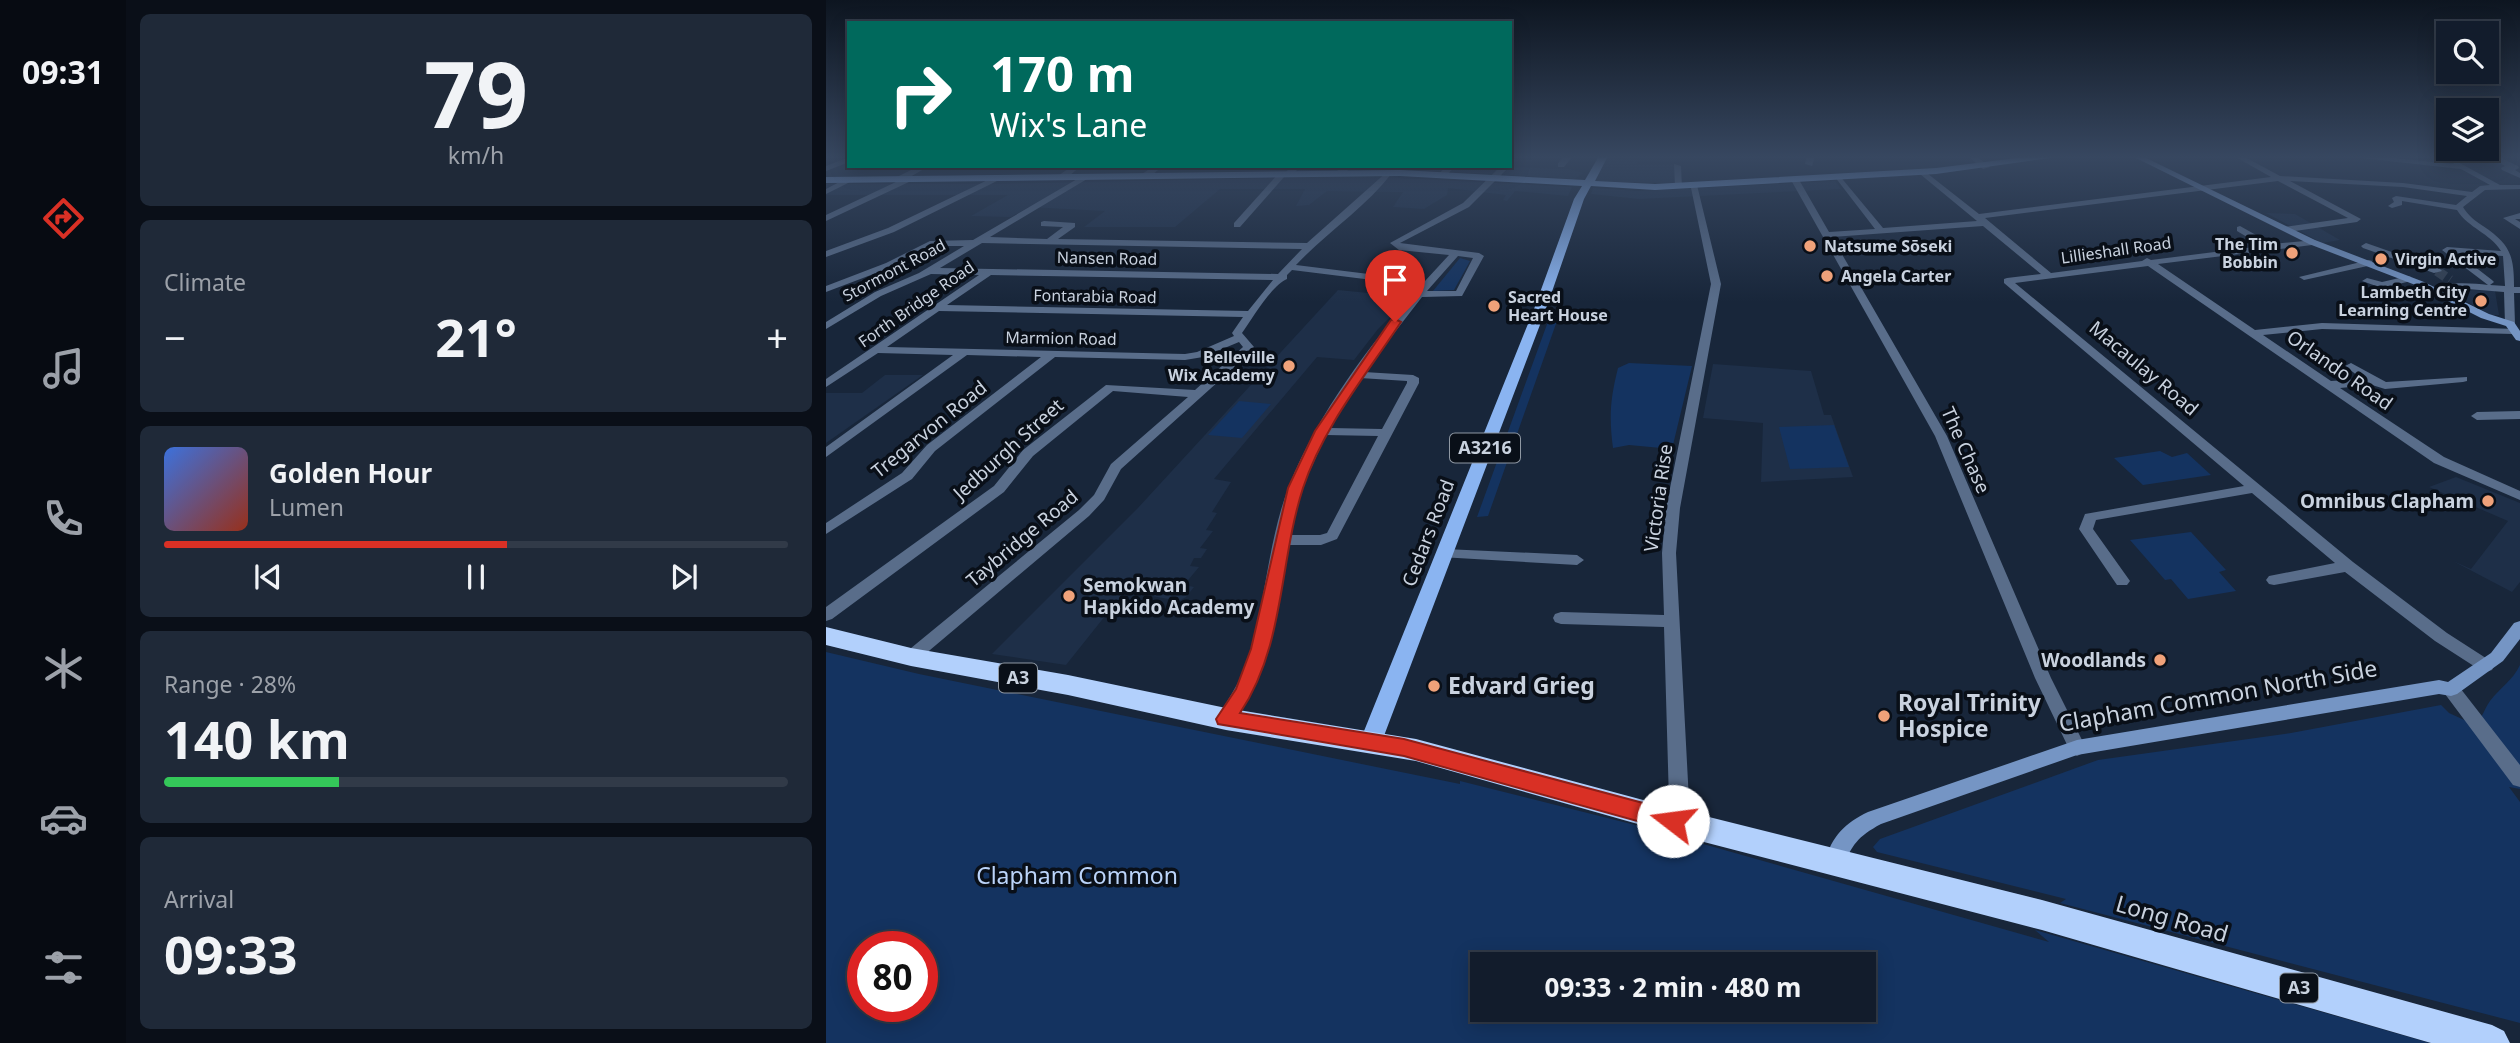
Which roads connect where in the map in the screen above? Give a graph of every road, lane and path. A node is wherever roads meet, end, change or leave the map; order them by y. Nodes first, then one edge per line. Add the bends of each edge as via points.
1 (853, 205) edge
2 (944, 205) edge
3 (1039, 205) edge
4 (1256, 205) edge
5 (1358, 205) edge
6 (1466, 205) edge
7 (1577, 205) edge
8 (1697, 205) edge
9 (1809, 205) edge
10 (1861, 205) edge
11 (1961, 205) edge
12 (2083, 205) edge
13 (2233, 205) edge
14 (2328, 205) edge
15 (2395, 205) edge
16 (2438, 205) edge
17 (2463, 205) edge
18 (2392, 206) dead end
19 (2459, 208) junction
20 (2519, 214) edge
21 (826, 218) edge
22 (1979, 220) junction
23 (1044, 224) dead end
24 (1237, 225) dead end
25 (2520, 226) edge
26 (2249, 228) dead end
27 (2288, 229) junction
28 (1881, 231) junction
29 (1827, 235) junction
30 (979, 242) junction
31 (1048, 242) junction
32 (2312, 242) junction
33 (1310, 246) junction
34 (2269, 246) junction
35 (2366, 246) dead end
36 (826, 254) edge
37 (1454, 254) junction
38 (2507, 254) junction
39 (2147, 261) junction
40 (2369, 263) junction
41 (2307, 265) dead end
42 (930, 271) junction
43 (2437, 271) tunnel mouth
44 (989, 272) junction
45 (1288, 272) junction
46 (2323, 274) junction
47 (2048, 275) junction
48 (2304, 277) dead end
49 (2409, 279) junction
50 (2451, 279) tunnel mouth
51 (2007, 281) joint
52 (2367, 281) dead end
53 (2489, 282) dead end
54 (1428, 284) junction
55 (2460, 286) junction
56 (2508, 288) junction
57 (826, 289) edge
58 (2435, 290) junction
59 (2520, 290) edge
60 (1420, 295) junction
61 (938, 308) junction
62 (1251, 314) junction
63 (826, 326) edge
64 (2513, 329) edge
65 (2255, 332) junction
66 (1240, 338) junction
67 (878, 350) junction
68 (964, 352) junction
69 (1052, 354) junction
70 (2351, 366) dead end
71 (1359, 374) junction
72 (2463, 379) dead end
73 (2373, 381) junction
74 (826, 384) edge
75 (2331, 385) junction
76 (1198, 394) junction
77 (2520, 415) edge
78 (2477, 416) dead end
79 (1322, 431) junction
80 (1386, 433) junction
81 (826, 453) edge
82 (2255, 488) junction
83 (2520, 496) edge
84 (826, 529) edge
85 (1282, 540) junction
86 (1445, 554) junction
87 (1577, 560) dead end
88 (2348, 566) junction
89 (2122, 580) dead end
90 (2274, 580) dead end
91 (826, 615) edge
92 (1561, 618) dead end
93 (1672, 621) junction
94 (2520, 627) edge
95 (826, 636) edge
96 (911, 657) junction
97 (2486, 666) junction
98 (2451, 689) junction
99 (1226, 719) junction
100 (1371, 741) junction
101 (2077, 748) junction
102 (2520, 779) edge
103 (1673, 821) junction
104 (1835, 861) junction
105 (2492, 1043) edge

1 - 21 street
2 - 36 street
3 - 30 street, Stormont Road
4 - 24 street
5 - 33 street, Taybridge Road
6 - 37 street via 1393,245
7 - 86 main road, Cedars Road / A3216
8 - 93 street, Victoria Rise via 1716,284 1674,508 1669,552
9 - 29 street, The Chase
10 - 28 street
11 - 22 street
12 - 22 street
13 - 27 main road
14 - 27 street via 2357,219
15 - 18 street
16 - 19 street
17 - 19 street
19 - 38 street
20 - 25 street via 2507,218
22 - 28 street
22 - 47 street
23 - 31 street via 1072,225
26 - 34 street via 2240,229
27 - 32 main road
28 - 29 street
29 - 101 street, The Chase via 1941,436
30 - 31 street
30 - 42 street, Stormont Road
30 - 57 street via 933,243
31 - 33 street
32 - 34 street, Lillieshall Road
32 - 40 main road
33 - 45 street, Taybridge Road
34 - 39 street, Lillieshall Road
35 - 43 street
37 - 54 street
37 - 60 street via 1479,256 1459,294
38 - 53 street via 2447,250
38 - 56 street
39 - 47 street, Lillieshall Road
39 - 65 street, Orlando Road
40 - 46 street
40 - 49 main road
41 - 46 street
42 - 44 street, Nansen Road
42 - 63 street, Stormont Road via 878,293
44 - 45 street, Nansen Road
44 - 61 street, Forth Bridge Road
45 - 54 street, Nansen Road
45 - 62 street, Taybridge Road
46 - 48 street
47 - 51 street, Lillieshall Road
49 - 52 street via 2382,285
49 - 58 main road
50 - 55 street
51 - 82 street, Macaulay Road
54 - 60 street
55 - 56 street
55 - 58 street
56 - 59 street
56 - 64 street
58 - 64 main road
60 - 71 street via 1387,332
61 - 62 street, Fontarabia Road
61 - 67 street, Forth Bridge Road
62 - 66 street, Taybridge Road via 1238,331
64 - 65 street via 2322,326
65 - 75 street, Orlando Road
66 - 69 street, Marmion Road via 1189,356
66 - 76 street, Taybridge Road via 1248,349
67 - 68 street, Marmion Road
67 - 74 street, Forth Bridge Road
68 - 69 street, Marmion Road
68 - 81 street
69 - 84 street, Tregarvon Road via 931,448 907,476
70 - 73 street
71 - 79 street
71 - 80 street via 1413,378
72 - 73 street via 2385,386
73 - 75 street
75 - 83 street, Orlando Road via 2448,466
76 - 91 street, Jedburgh Street via 1110,387 1028,453 999,489
76 - 96 street, Taybridge Road via 1116,467 1084,513
77 - 78 street
79 - 80 street
79 - 85 street via 1296,488
80 - 85 street via 1332,536
82 - 88 street, Macaulay Road
82 - 89 street via 2090,517 2085,524 2091,538
85 - 99 street via 1255,666
86 - 87 street
86 - 100 main road, Cedars Road / A3216
88 - 90 street
88 - 97 street, Macaulay Road
92 - 93 street
93 - 103 street, Victoria Rise via 1679,801
94 - 97 main road
95 - 96 highway, A3
96 - 99 highway, A3
97 - 98 main road
98 - 101 main road, Clapham Common North Side via 2439,687
98 - 102 street
99 - 100 highway, A3
100 - 103 highway, A3
101 - 104 main road, Clapham Common North Side via 1875,818 1846,836
103 - 104 highway, A3
104 - 105 highway, Long Road / A3 via 2034,912

